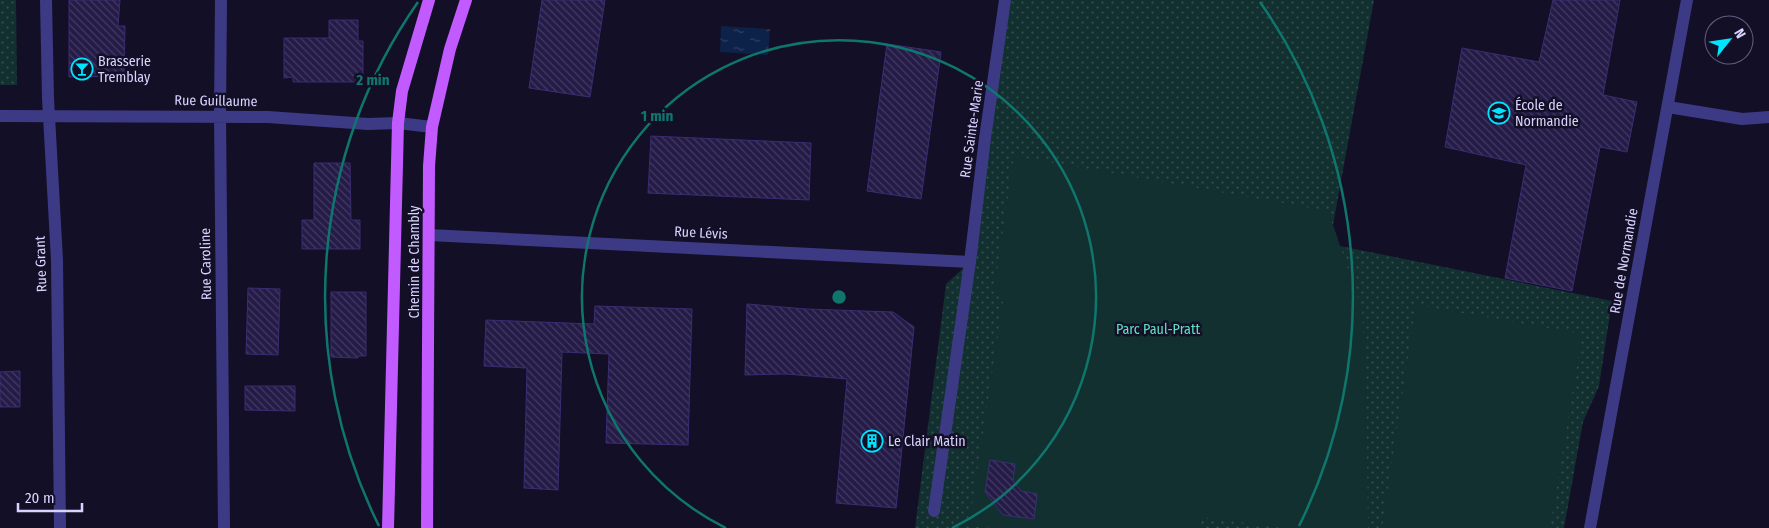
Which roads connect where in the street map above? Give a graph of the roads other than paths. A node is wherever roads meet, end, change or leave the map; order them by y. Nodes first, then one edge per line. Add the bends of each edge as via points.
1 (46, 0) edge
2 (221, 0) edge
3 (429, 0) edge
4 (466, 0) edge
5 (1005, 0) edge
6 (1687, 0) edge
7 (1668, 107) junction
8 (0, 116) edge
9 (49, 116) junction
10 (220, 116) junction
11 (1769, 117) edge
12 (398, 123) junction
13 (432, 127) junction
14 (429, 235) junction
15 (970, 262) junction
16 (934, 512) dead end
17 (60, 528) edge
18 (224, 528) edge
19 (388, 528) edge
20 (427, 528) edge
21 (1590, 528) edge

1 - 9 street, Rue Grant
2 - 10 street, Rue Caroline
3 - 12 main road, Chemin de Chambly via 402,91
4 - 13 main road, Chemin de Chambly via 450,49
5 - 15 street, Rue Sainte-Marie
6 - 7 street, Rue de Normandie
7 - 11 street via 1742,119
7 - 21 street, Rue de Normandie
8 - 9 street, Rue Guillaume
9 - 10 street, Rue Guillaume
9 - 17 street, Rue Grant via 57,260
10 - 12 street, Rue Guillaume
10 - 18 street, Rue Caroline
12 - 13 street, Rue Guillaume
12 - 19 main road, Chemin de Chambly
13 - 14 main road, Chemin de Chambly
14 - 15 street, Rue Lévis
14 - 20 main road, Chemin de Chambly
15 - 16 street, Rue Sainte-Marie

